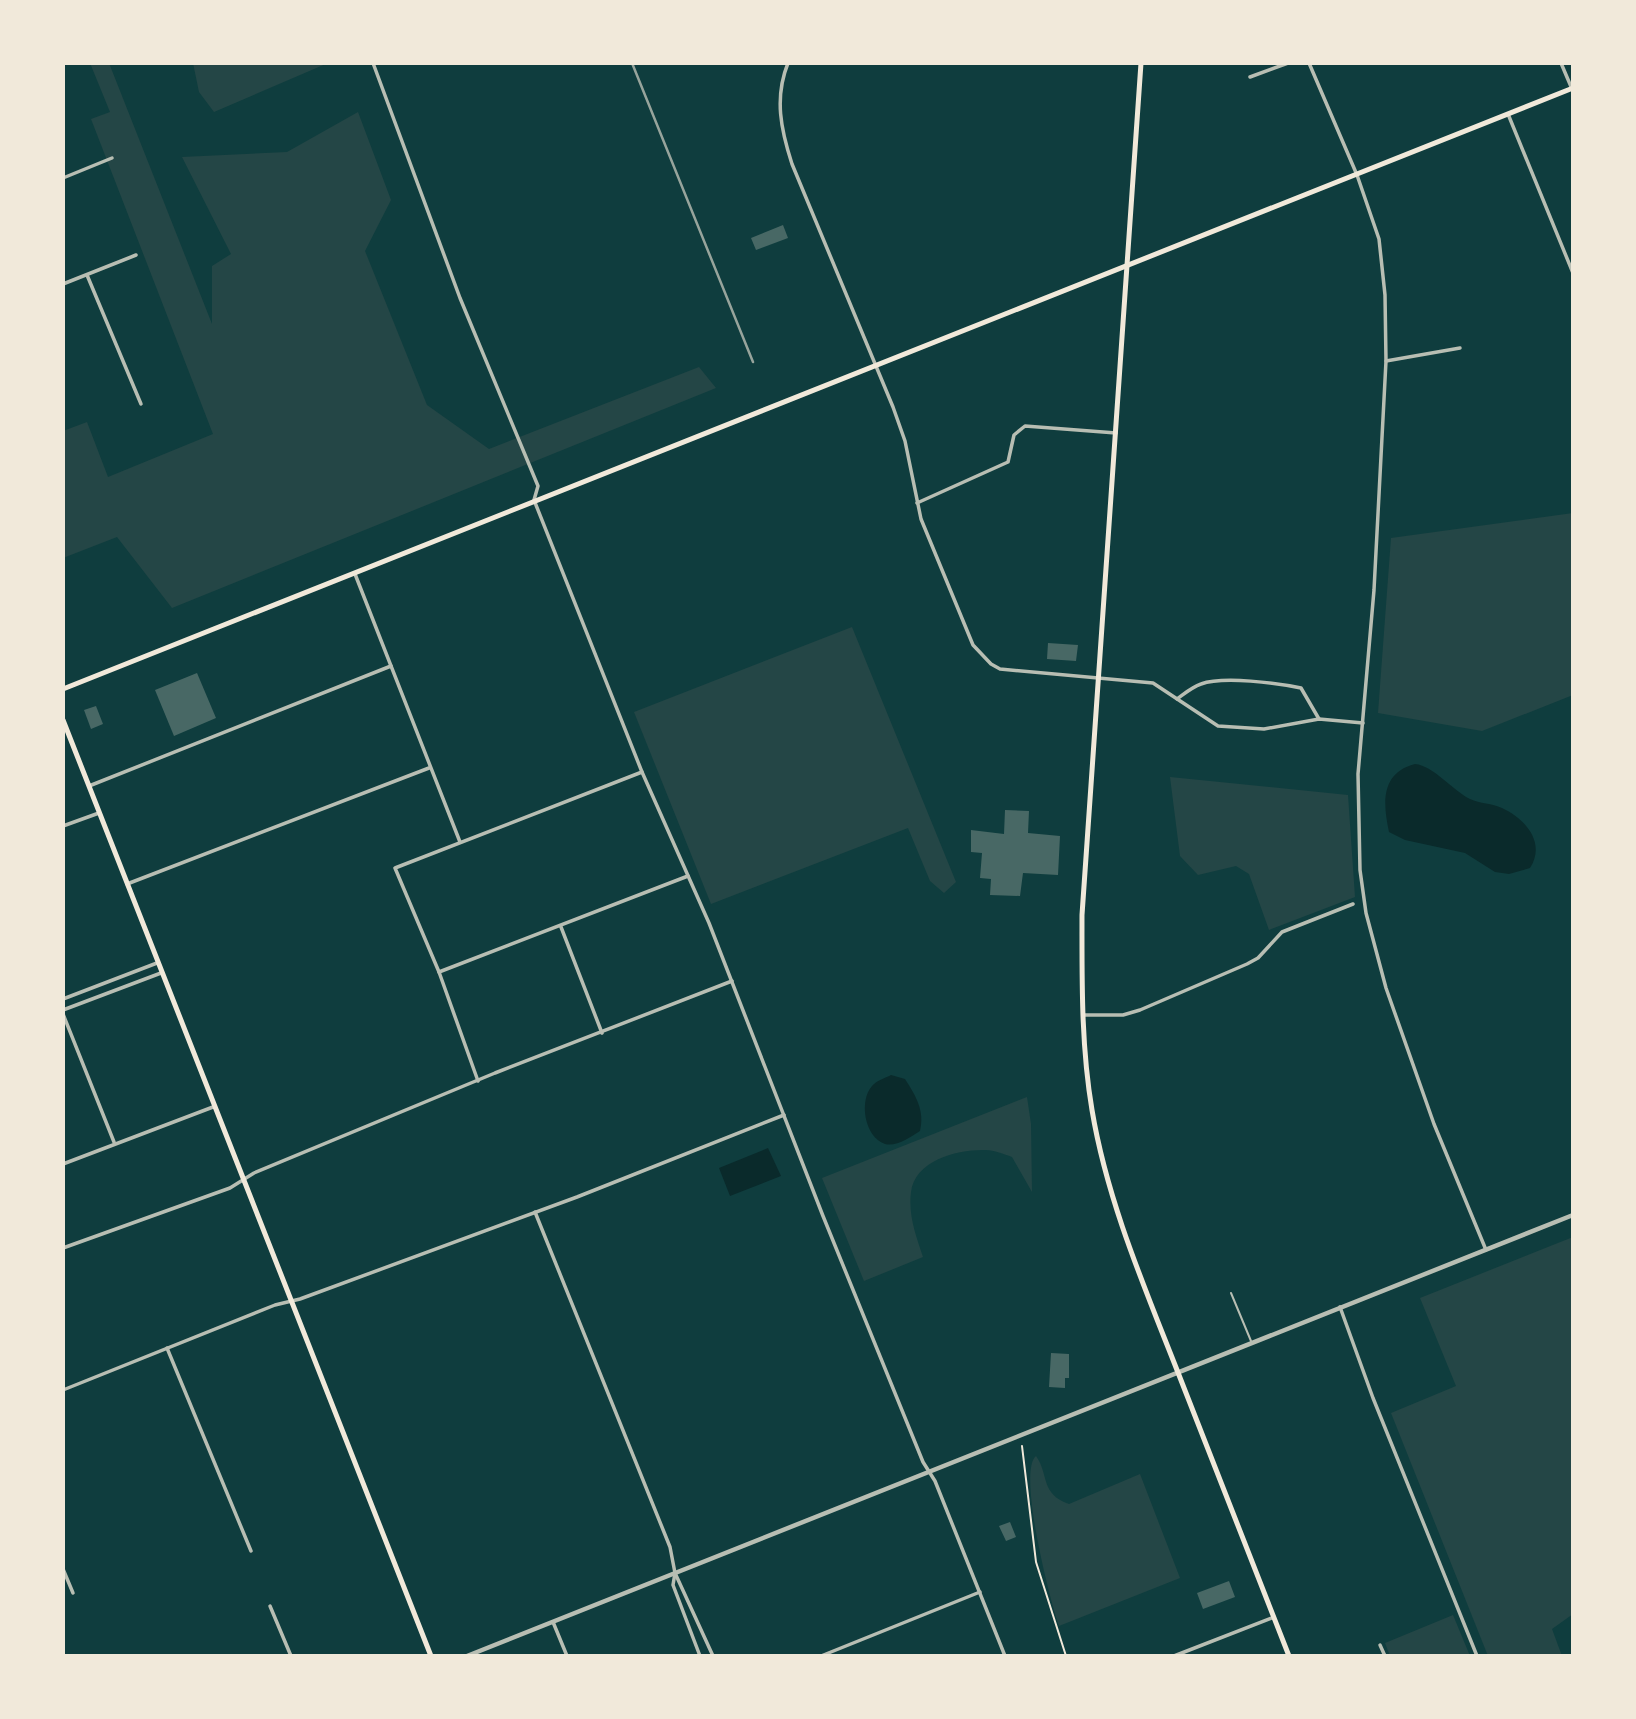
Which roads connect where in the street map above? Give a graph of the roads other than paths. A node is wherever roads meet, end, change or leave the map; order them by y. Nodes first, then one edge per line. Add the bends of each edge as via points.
1 (373, 63) edge
2 (788, 63) edge
3 (1141, 63) edge
4 (1288, 63) edge
5 (1309, 63) edge
6 (1561, 63) edge
7 (1250, 77) dead end
8 (1572, 89) edge
9 (1508, 114) junction
10 (112, 158) dead end
11 (1357, 174) junction
12 (63, 178) edge
13 (136, 255) dead end
14 (1126, 266) junction
15 (1573, 273) edge
16 (87, 275) junction
17 (63, 284) edge
18 (1460, 348) dead end
19 (1385, 361) junction
20 (876, 365) junction
21 (141, 404) dead end
22 (1118, 433) junction
23 (534, 500) junction
24 (917, 503) junction
25 (354, 572) junction
26 (391, 666) junction
27 (1099, 677) junction
28 (63, 690) edge
29 (1177, 699) junction
30 (1319, 719) junction
31 (63, 720) edge
32 (1363, 723) junction
33 (429, 768) junction
34 (642, 772) junction
35 (89, 786) junction
36 (99, 813) junction
37 (63, 826) edge
38 (460, 842) junction
39 (688, 876) junction
40 (127, 885) junction
41 (1353, 904) dead end
42 (561, 926) junction
43 (157, 963) junction
44 (439, 972) junction
45 (161, 973) junction
46 (732, 981) junction
47 (63, 999) edge
48 (63, 1012) edge
49 (1082, 1015) junction
50 (602, 1032) junction
51 (478, 1081) junction
52 (213, 1107) junction
53 (783, 1115) junction
54 (114, 1142) junction
55 (63, 1164) edge
56 (241, 1180) junction
57 (535, 1212) junction
58 (1573, 1215) edge
59 (63, 1248) edge
60 (1486, 1250) junction
61 (1231, 1293) dead end
62 (290, 1303) junction
63 (1340, 1307) junction
64 (1251, 1342) junction
65 (167, 1348) junction
66 (1177, 1371) junction
67 (63, 1390) edge
68 (928, 1470) junction
69 (251, 1551) dead end
70 (63, 1569) edge
71 (675, 1573) junction
72 (979, 1592) junction
73 (73, 1593) dead end
74 (270, 1606) dead end
75 (1274, 1617) junction
76 (552, 1621) junction
77 (1380, 1645) dead end
78 (290, 1656) edge
79 (431, 1656) edge
80 (467, 1656) edge
81 (566, 1656) edge
82 (700, 1656) edge
83 (713, 1656) edge
84 (821, 1656) edge
85 (1005, 1656) edge
86 (1174, 1656) edge
87 (1289, 1656) edge
88 (1385, 1656) edge
89 (1477, 1656) edge

1 - 23 street via 460,298 538,486
2 - 20 street via 780,94 781,127 807,204
3 - 14 main road
4 - 7 street
5 - 11 street
6 - 8 street
8 - 9 main road
9 - 11 main road
9 - 15 street
10 - 12 street
11 - 14 main road
11 - 19 street via 1382,258
13 - 16 street
14 - 20 main road
14 - 22 main road
16 - 17 street
16 - 21 street
18 - 19 street
19 - 32 street
20 - 23 main road
20 - 24 street via 905,441
22 - 24 street via 1025,426 1014,435 1008,462
22 - 27 main road
23 - 25 main road
23 - 34 street
24 - 27 street via 978,652 1000,669
25 - 26 street
25 - 28 main road
26 - 33 street
26 - 35 street
27 - 29 street via 1153,683
27 - 49 main road via 1082,915
29 - 30 street via 1218,726 1242,730
29 - 30 street via 1199,684 1216,681 1284,684 1301,688
30 - 32 street
31 - 35 main road
32 - 60 street via 1357,819 1366,913 1386,988 1422,1090
33 - 38 street
33 - 40 street
34 - 38 street
34 - 39 street
35 - 36 main road
36 - 37 street
36 - 40 main road
38 - 44 street via 395,869
39 - 42 street
39 - 46 street
40 - 43 main road
41 - 49 street via 1282,932 1258,958 1140,1010 1123,1015
42 - 44 street
42 - 50 street
43 - 45 main road
43 - 47 street
44 - 51 street
45 - 48 street
45 - 52 main road
46 - 50 street
46 - 53 street
48 - 54 street
49 - 66 main road via 1091,1109 1106,1174
50 - 51 street
51 - 56 street
52 - 54 street
52 - 56 main road
53 - 57 street
53 - 68 street
54 - 55 street
56 - 59 street via 230,1188
56 - 62 main road
57 - 62 street
57 - 71 street via 670,1547
58 - 60 street
60 - 63 street
61 - 64 lane
62 - 65 street
62 - 79 main road
63 - 64 street
63 - 89 street
64 - 66 street
65 - 67 street
65 - 69 street
66 - 68 street
66 - 75 main road
68 - 71 street
68 - 72 street
70 - 73 street
71 - 76 street
71 - 82 street via 673,1585
71 - 83 street
72 - 84 street
72 - 85 street
74 - 78 street
75 - 86 street
75 - 87 main road
76 - 80 street
76 - 81 street
77 - 88 street

